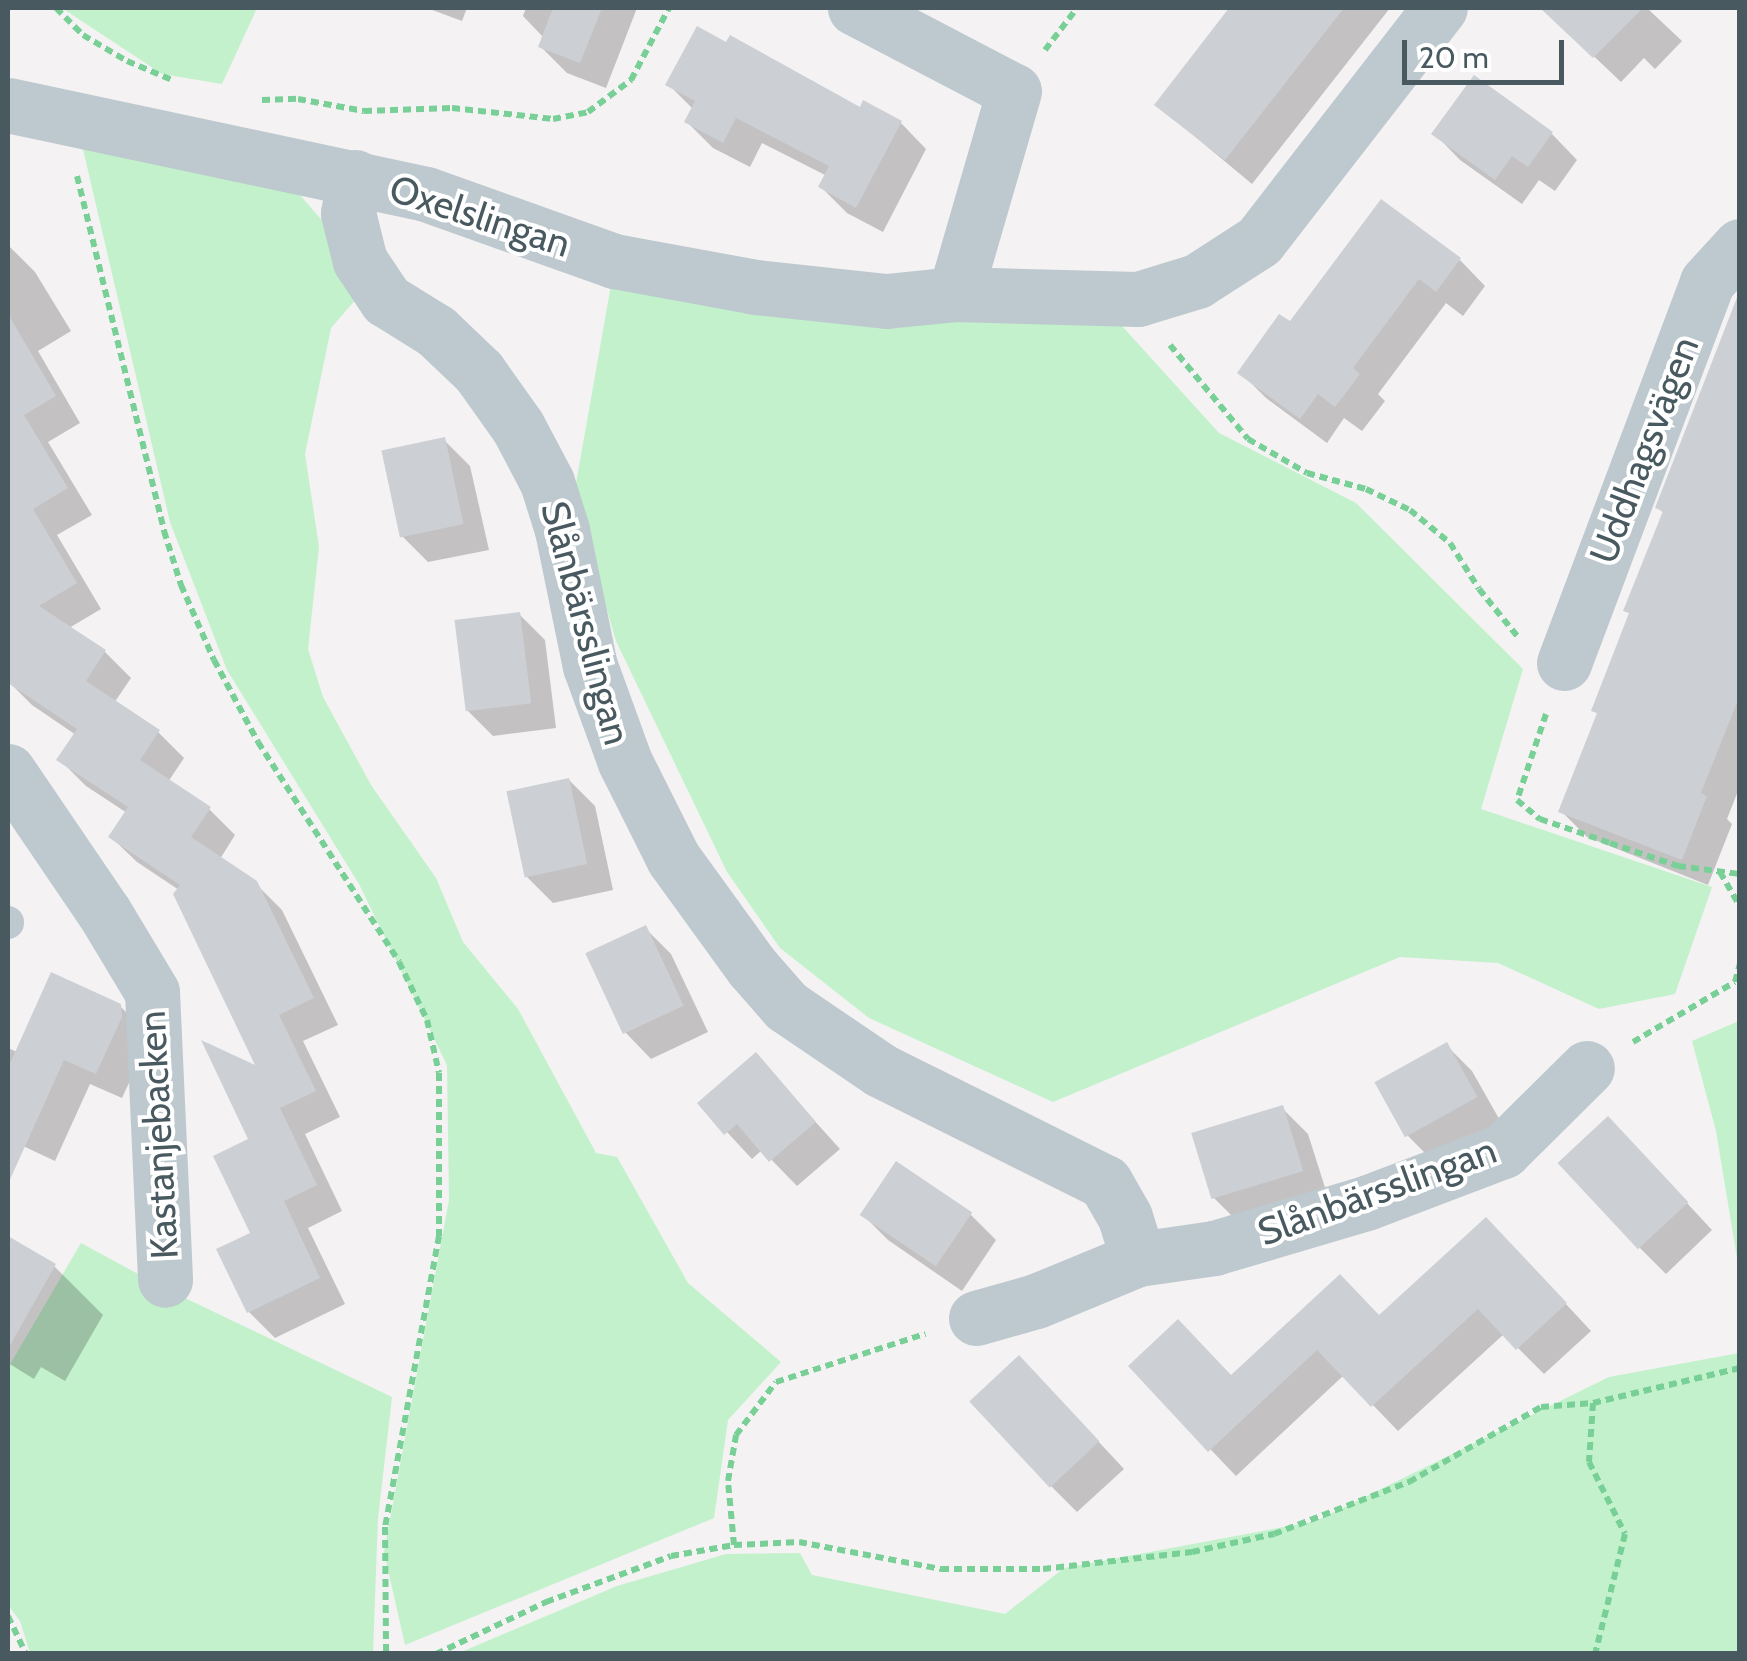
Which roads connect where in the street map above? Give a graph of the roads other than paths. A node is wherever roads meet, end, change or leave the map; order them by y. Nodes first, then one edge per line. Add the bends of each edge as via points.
1 (854, 8) edge
2 (1440, 8) edge
3 (8, 105) edge
4 (355, 176) junction
5 (1740, 246) edge
6 (955, 294) junction
7 (1564, 663) road end
8 (11, 794) edge
9 (1587, 1068) road end
10 (1138, 1258) junction
11 (164, 1280) dead end
12 (976, 1318) road end

1 - 6 street via 1014,91
2 - 6 street, Oxelslingan via 1259,241 1197,281 1138,299
3 - 4 street, Oxelslingan
4 - 6 street, Oxelslingan via 426,194 614,261 755,287 886,301
4 - 10 street, Slånbärsslingan via 348,213 360,261 386,300 436,331 479,372 547,482 590,666 625,762 672,858 786,1006 880,1070 1105,1182
5 - 7 street, Uddhagsvägen via 1706,282
8 - 11 street, Kastanjebacken via 104,912 152,992
9 - 10 street, Slånbärsslingan via 1503,1151 1233,1242
10 - 12 street, Slånbärsslingan

